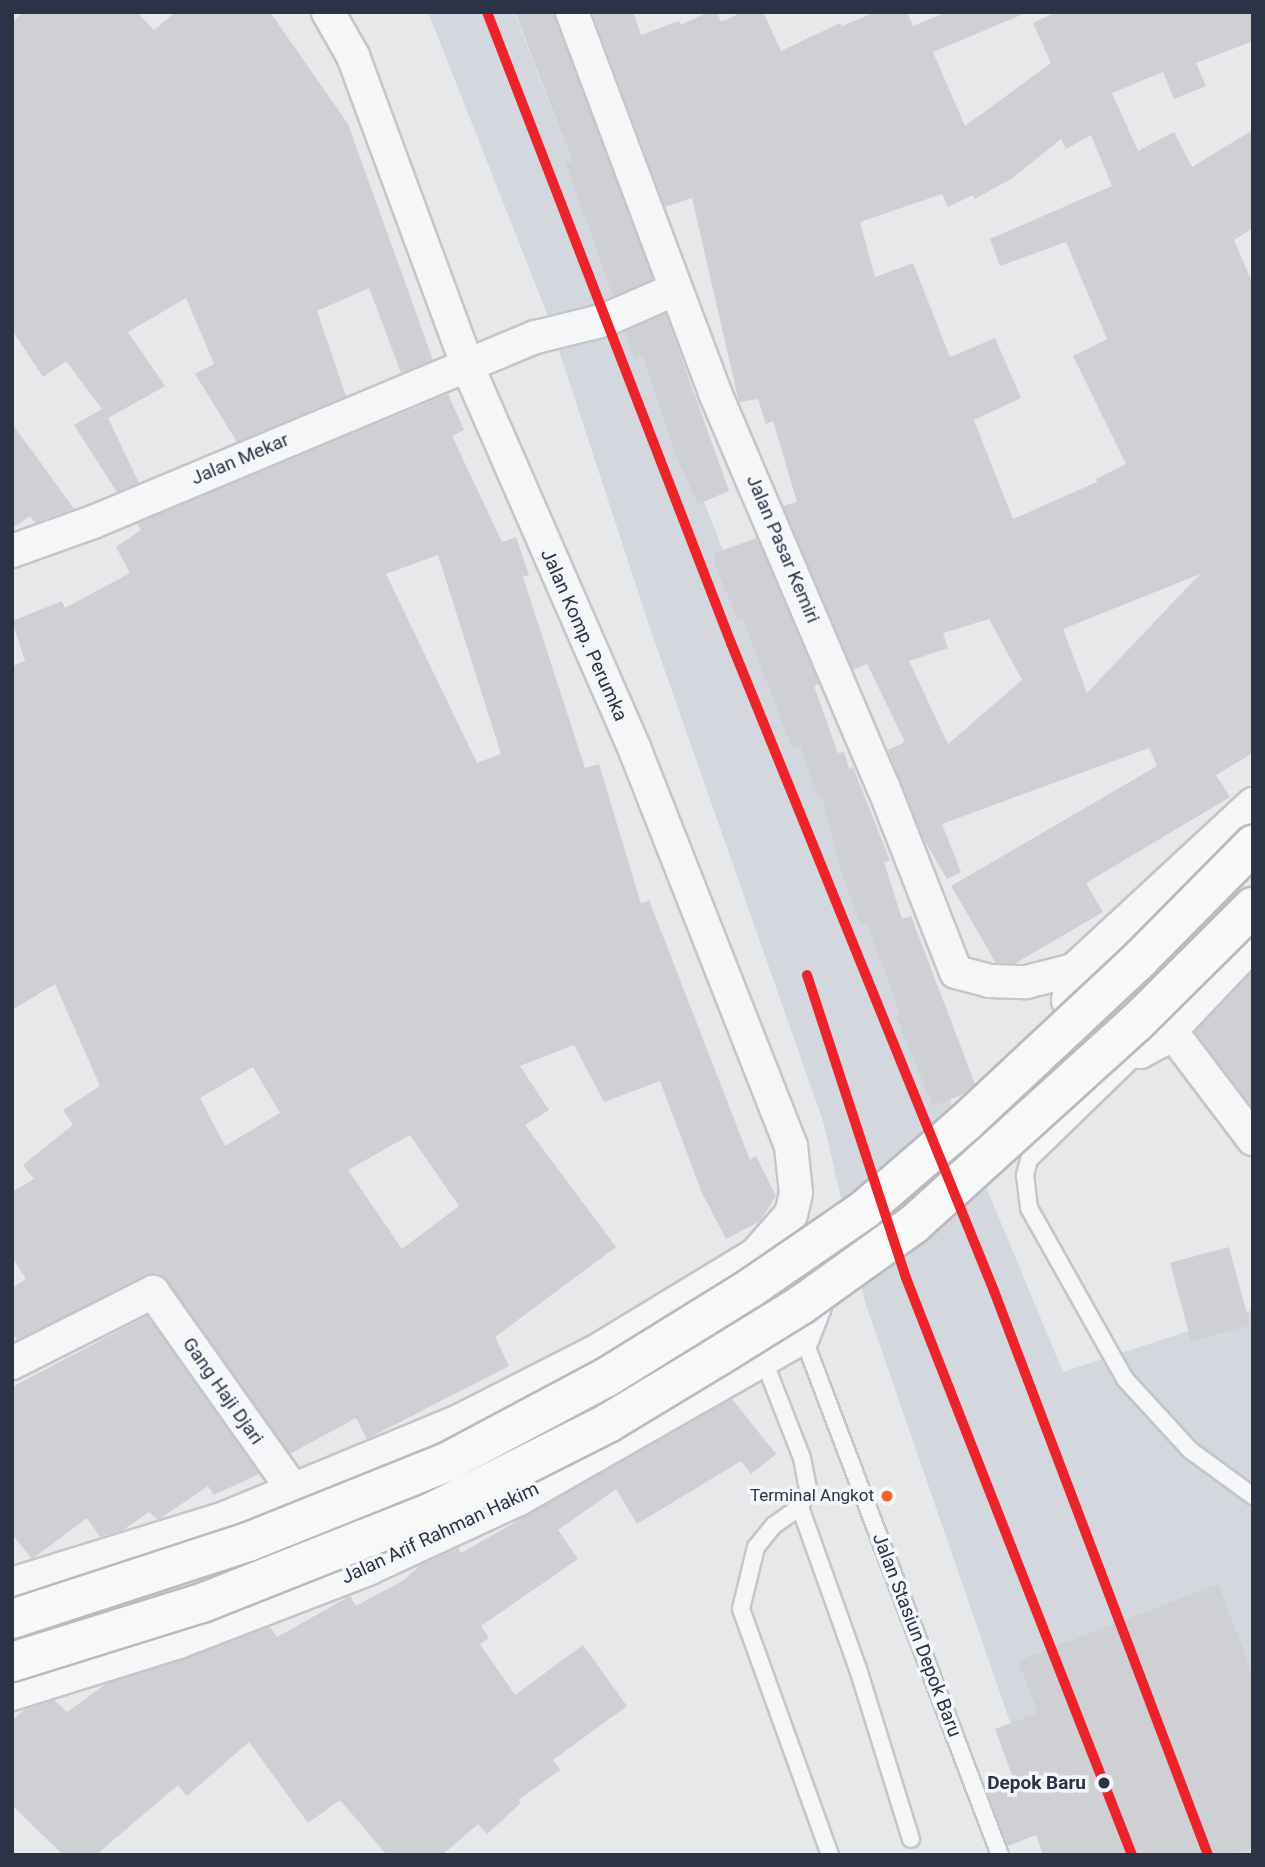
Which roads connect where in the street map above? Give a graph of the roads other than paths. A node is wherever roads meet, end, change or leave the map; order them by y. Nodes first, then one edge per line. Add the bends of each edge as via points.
1 (328, 12) edge
2 (572, 12) edge
3 (676, 289) junction
4 (467, 365) junction
5 (12, 551) edge
6 (1253, 804) edge
7 (1253, 845) edge
8 (1253, 908) edge
9 (1253, 944) edge
10 (1074, 970) junction
11 (1171, 1031) junction
12 (1140, 1052) junction
13 (1253, 1139) edge
14 (756, 1254) junction
15 (803, 1337) junction
16 (764, 1361) junction
17 (12, 1363) edge
18 (332, 1472) junction
19 (293, 1490) junction
20 (1253, 1496) edge
21 (800, 1507) junction
22 (389, 1559) junction
23 (12, 1584) edge
24 (12, 1619) edge
25 (12, 1662) edge
26 (12, 1694) edge
27 (911, 1839) dead end
28 (830, 1855) edge
29 (1000, 1855) edge

1 - 4 street, Jalan Komp. Perumka via 354,56
2 - 3 street, Jalan Pasar Kemiri
3 - 4 street, Jalan Mekar via 606,320 536,337
3 - 10 street, Jalan Pasar Kemiri via 956,972 990,981 1026,982
4 - 5 street, Jalan Mekar via 93,522
4 - 14 street, Jalan Komp. Perumka via 635,750 791,1146 796,1193 791,1214
6 - 10 street
7 - 24 highway, bridge via 1140,959 966,1122 864,1210 741,1294 607,1377 447,1462 248,1542
8 - 25 highway, Jalan Arif Rahman Hakim, bridge via 1136,1023 914,1224 801,1305 717,1357 608,1423 420,1518 202,1603
9 - 11 street
10 - 12 street via 1068,1000 1076,1016 1105,1045
11 - 12 street
11 - 13 street
12 - 20 lane via 1029,1160 1025,1175 1029,1208 1125,1379 1190,1450
14 - 15 street via 785,1254 801,1264 814,1287 815,1306
14 - 18 street via 600,1349 457,1422
15 - 16 street, Jalan Arif Rahman Hakim
15 - 29 lane, Jalan Stasiun Depok Baru
16 - 21 lane via 802,1458 808,1490
16 - 22 street, Jalan Arif Rahman Hakim via 517,1500
17 - 19 street, Gang Haji Djari via 153,1292
18 - 19 street
18 - 22 street via 369,1485 381,1500 396,1541
19 - 23 street via 225,1518
21 - 27 lane via 858,1669
21 - 28 lane via 774,1525 756,1547 741,1609
22 - 26 street, Jalan Arif Rahman Hakim via 178,1642

